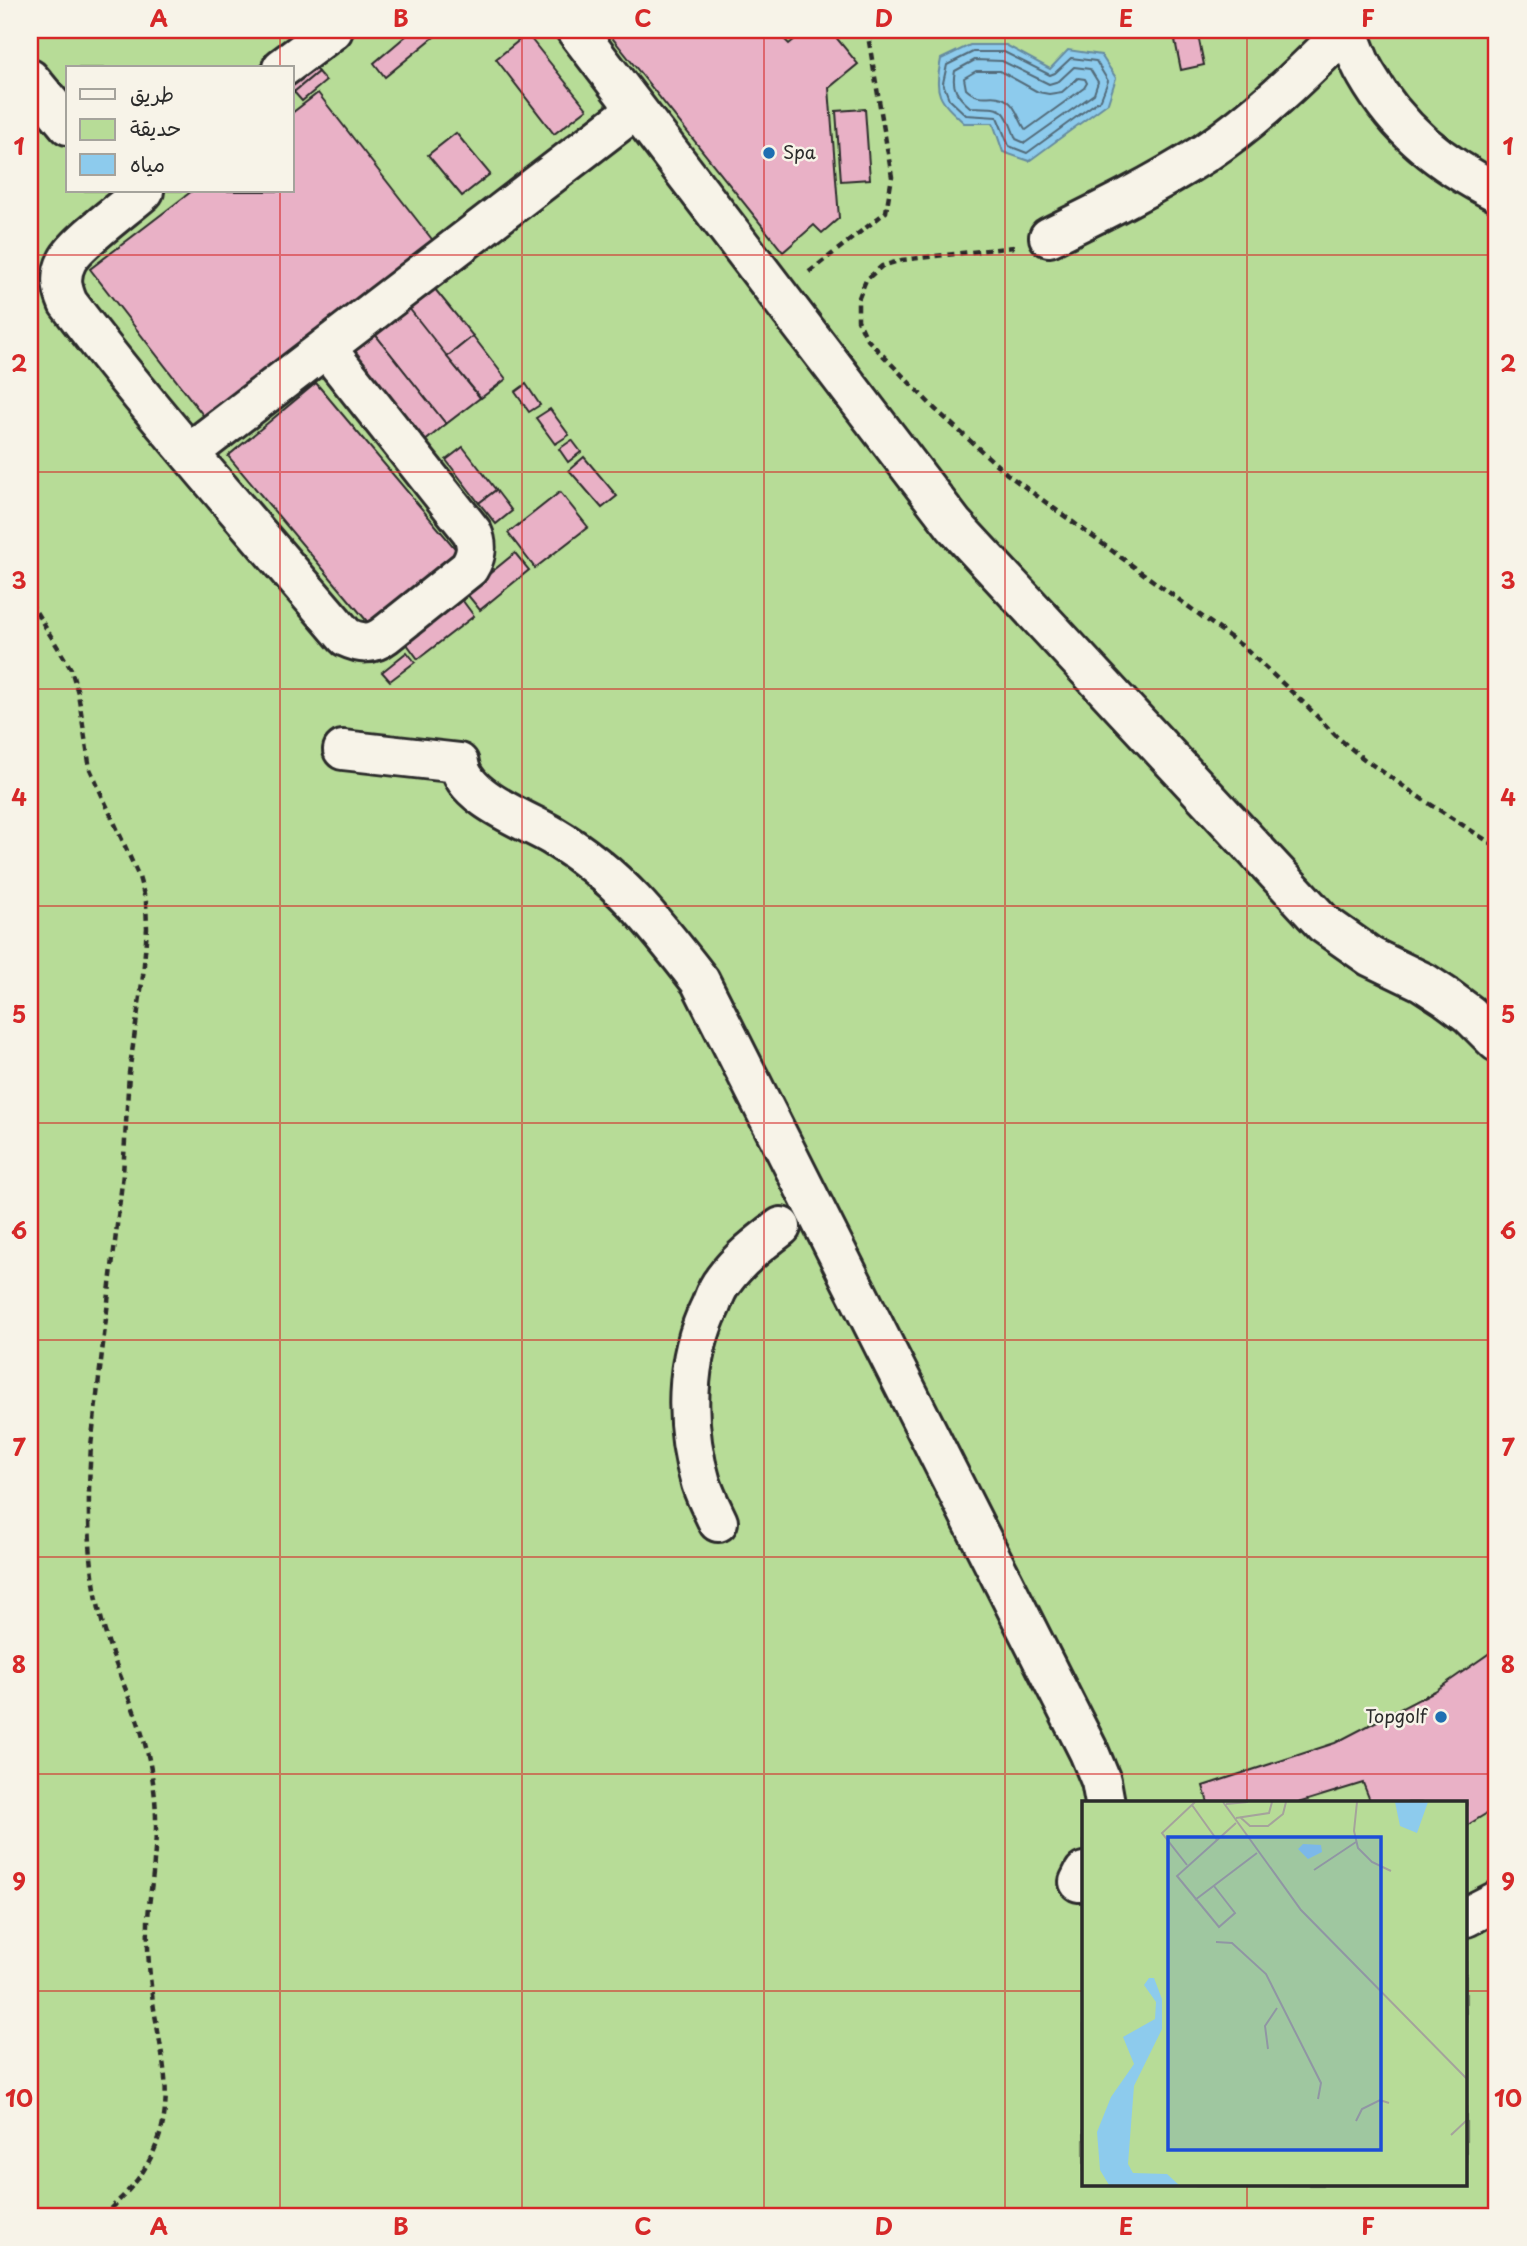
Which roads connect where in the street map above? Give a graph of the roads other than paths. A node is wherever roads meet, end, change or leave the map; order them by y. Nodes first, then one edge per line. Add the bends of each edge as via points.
1 (333, 30) edge
2 (576, 30) edge
3 (1347, 30) edge
4 (285, 66) edge
5 (30, 79) edge
6 (635, 110) junction
7 (66, 123) edge
8 (1497, 191) edge
9 (134, 194) edge
10 (1049, 237) road end
11 (326, 348) junction
12 (190, 452) junction
13 (344, 750) dead end
14 (1497, 1042) edge
15 (781, 1227) dead end
16 (718, 1522) dead end
17 (1105, 1801) edge
18 (1497, 1900) edge
19 (1468, 1916) edge

1 - 4 lane
2 - 6 lane
3 - 8 lane via 1366,74 1392,113 1425,147 1464,176
3 - 10 lane via 1303,74 1206,152
5 - 7 lane
6 - 11 lane
6 - 14 lane via 954,526 1324,924 1371,957 1446,997
9 - 12 lane via 67,260 62,289 112,361
11 - 12 lane
11 - 12 lane via 476,540 469,568 376,642 346,637
13 - 17 lane via 459,763 461,774 484,797 579,853 630,896 700,981 1089,1752
15 - 16 lane via 721,1283 704,1319 693,1360 689,1402 692,1445 701,1485
18 - 19 lane

